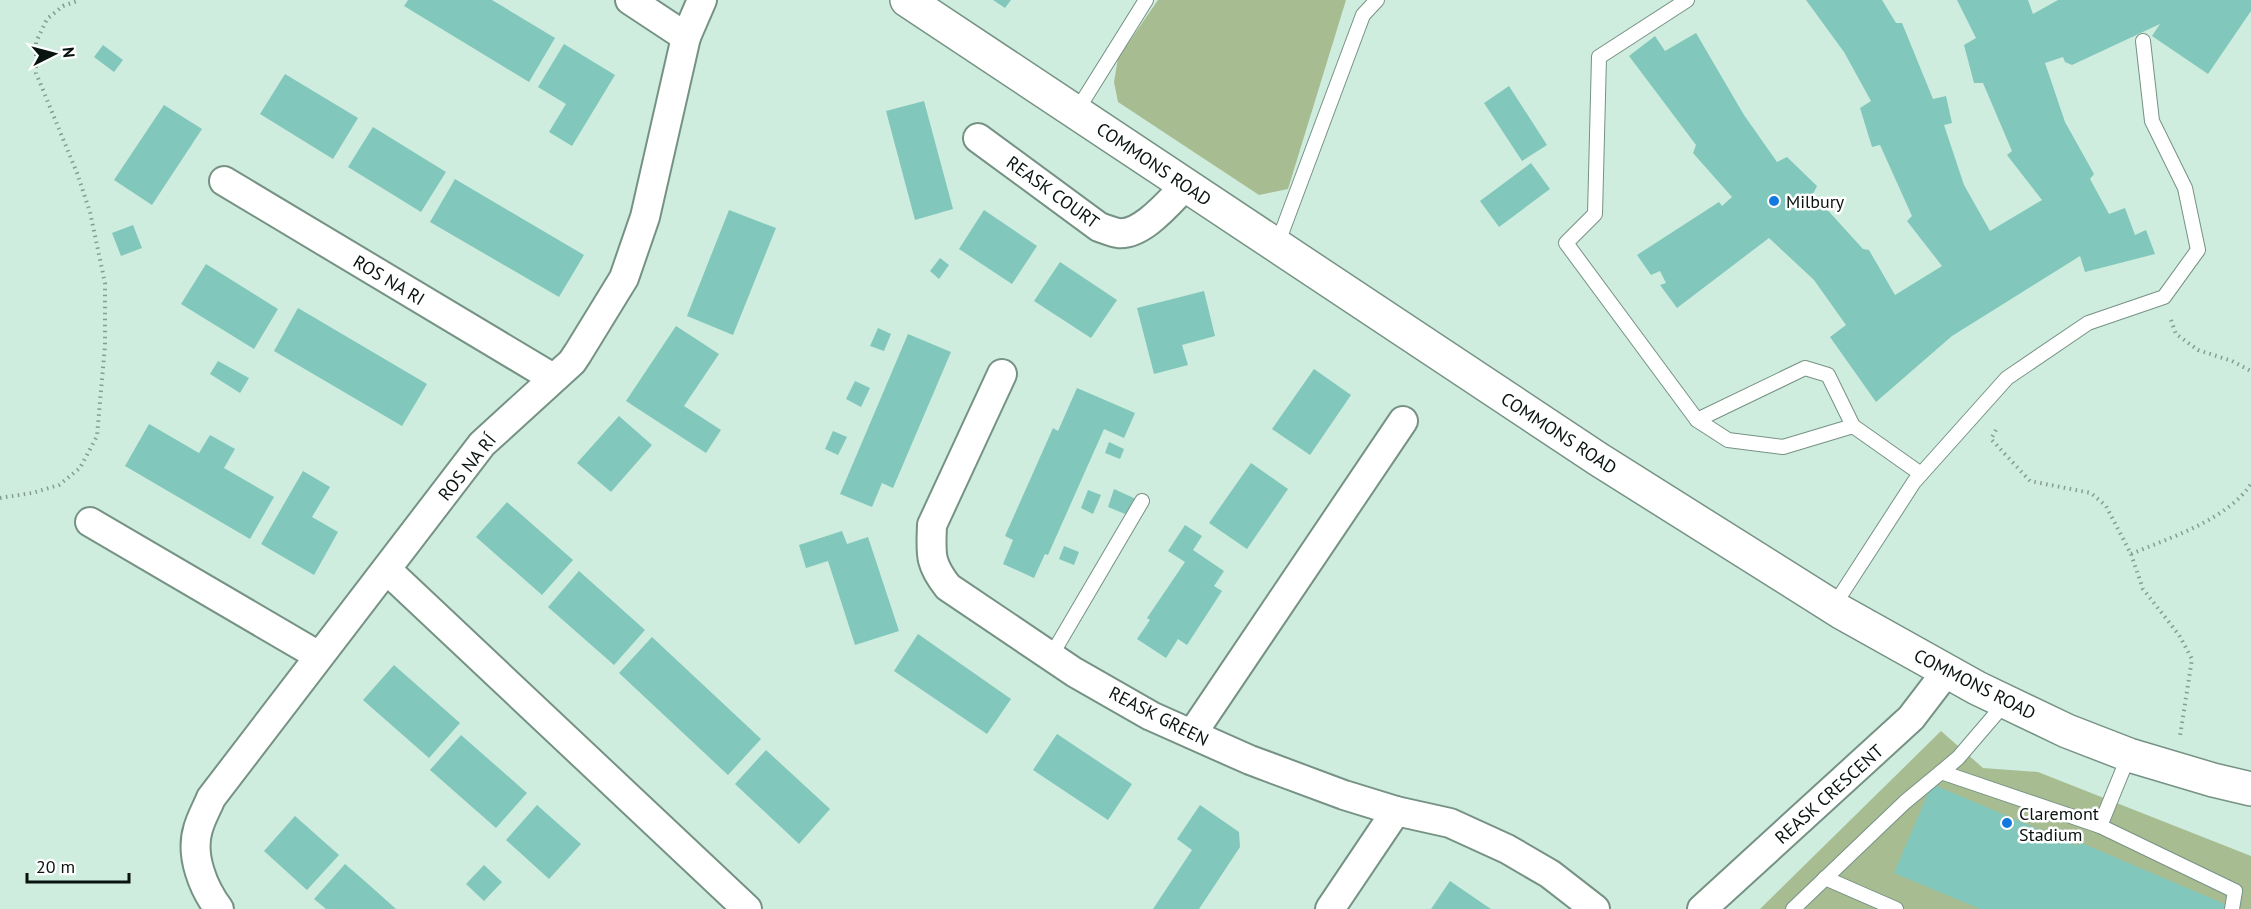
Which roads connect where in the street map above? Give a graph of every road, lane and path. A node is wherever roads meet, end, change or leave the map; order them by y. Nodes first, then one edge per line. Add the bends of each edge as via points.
1 (80, 0) edge
2 (630, 0) edge
3 (702, 0) edge
4 (907, 0) edge
5 (1146, 0) edge
6 (1377, 0) edge
7 (1687, 0) edge
8 (686, 37) junction
9 (2143, 41) dead end
10 (1076, 112) junction
11 (978, 138) dead end
12 (224, 181) dead end
13 (1186, 185) junction
14 (1276, 247) junction
15 (2170, 319) dead end
16 (2251, 371) edge
17 (1002, 374) dead end
18 (554, 378) junction
19 (1697, 420) junction
20 (1403, 421) dead end
21 (1852, 426) junction
22 (1991, 439) dead end
23 (1921, 474) junction
24 (2251, 484) edge
25 (0, 498) edge
26 (1142, 501) dead end
27 (90, 522) dead end
28 (2131, 554) junction
29 (387, 570) junction
30 (1833, 607) junction
31 (320, 656) junction
32 (1051, 656) junction
33 (1947, 671) junction
34 (2006, 702) junction
35 (1192, 734) junction
36 (2128, 755) junction
37 (2175, 769) junction
38 (1941, 772) junction
39 (2251, 789) edge
40 (1396, 811) junction
41 (2100, 826) junction
42 (1825, 878) junction
43 (219, 909) edge
44 (747, 909) edge
45 (1330, 909) edge
46 (1595, 909) edge
47 (1702, 909) edge
48 (1793, 909) edge
49 (1896, 909) edge
50 (2232, 909) edge

1 - 25 path via 63,6 46,19 36,42 36,73 90,212 105,283 105,345 97,435 80,468 59,485
2 - 8 street
3 - 8 street, ROS NA RÍ
4 - 10 street, COMMONS ROAD
5 - 10 lane
6 - 14 lane via 1363,15
7 - 19 lane via 1599,57 1595,214 1566,243
8 - 18 street, ROS NA RÍ via 645,217 624,278 572,362
9 - 23 lane via 2152,121 2184,188 2198,250 2164,297 2088,323 2007,378
10 - 13 street, COMMONS ROAD
11 - 13 street, REASK COURT via 1099,227 1119,233 1147,222
12 - 18 street, ROS NA RI
13 - 14 street, COMMONS ROAD
14 - 30 street, COMMONS ROAD via 1598,459
15 - 16 path via 2176,334 2198,350
17 - 32 street, REASK GREEN via 932,525 931,551 935,571 948,587
18 - 29 street, ROS NA RÍ via 482,444
19 - 21 lane via 1728,440 1783,447
19 - 21 lane via 1805,368 1828,375
20 - 35 street
21 - 23 lane
22 - 28 path via 2030,481 2091,493 2106,506
23 - 30 lane
24 - 28 path via 2225,509
26 - 32 lane
27 - 31 street
28 - 37 path via 2143,589 2180,635 2192,659
29 - 31 street, ROS NA RÍ
29 - 44 street
30 - 33 street, COMMONS ROAD
31 - 43 street, ROS NA RÍ via 211,798 197,830 197,865 209,897
32 - 35 street, REASK GREEN via 1151,716
33 - 34 street, COMMONS ROAD
33 - 47 street, REASK CRESCENT via 1911,718
34 - 36 street, COMMONS ROAD
34 - 38 lane
35 - 40 street, REASK GREEN via 1250,760
36 - 37 street, COMMONS ROAD
36 - 41 lane
37 - 39 street, COMMONS ROAD
38 - 41 lane
38 - 42 lane
40 - 45 street
40 - 46 street, REASK GREEN via 1450,823 1508,849 1550,874
41 - 50 lane via 2235,891
42 - 48 lane
42 - 49 lane

